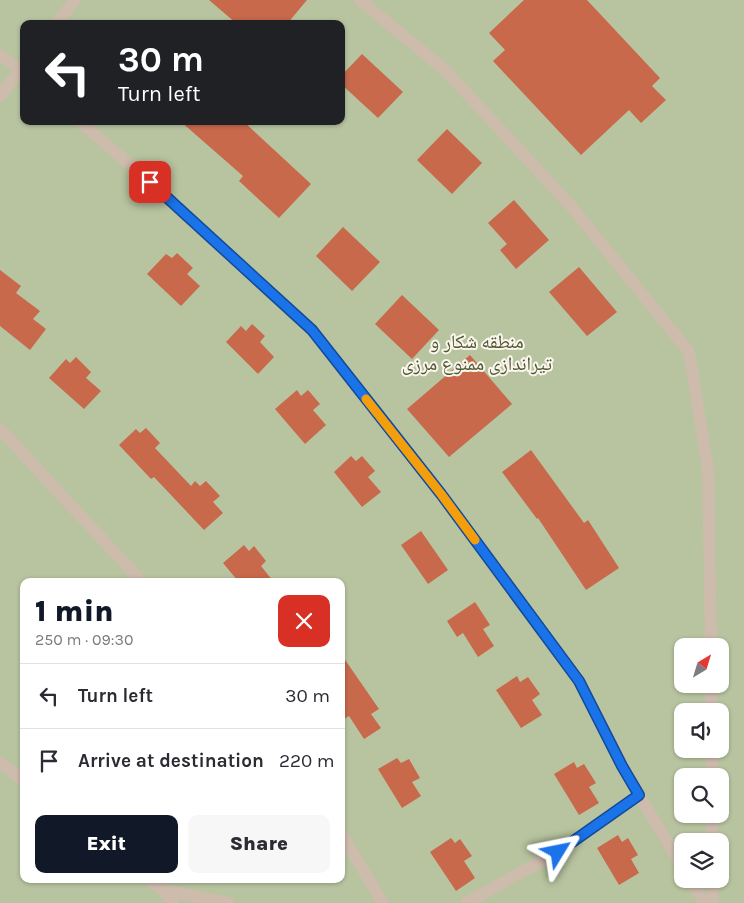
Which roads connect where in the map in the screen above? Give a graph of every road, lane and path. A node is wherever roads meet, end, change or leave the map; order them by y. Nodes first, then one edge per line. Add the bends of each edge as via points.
1 (75, 0) edge
2 (360, 0) edge
3 (59, 20) edge
4 (0, 55) edge
5 (20, 68) edge
6 (20, 73) edge
7 (0, 96) edge
8 (84, 125) edge
9 (0, 429) edge
10 (137, 578) edge
11 (711, 638) edge
12 (0, 762) edge
13 (20, 778) edge
14 (639, 795) junction
15 (345, 840) edge
16 (674, 853) edge
17 (154, 883) edge
18 (696, 888) edge
19 (712, 888) edge
20 (163, 890) junction
21 (173, 903) edge
22 (228, 903) edge
23 (383, 903) edge
24 (466, 903) edge
25 (705, 903) edge
26 (713, 903) edge

1 - 3 street
2 - 11 street via 446,71 571,206 689,352 708,469
4 - 5 street
6 - 7 street
8 - 14 street via 312,330 441,494 579,681
9 - 10 street
12 - 13 street
14 - 16 street
14 - 24 street via 558,852
15 - 23 street
17 - 20 street
18 - 25 street
19 - 26 street
20 - 21 street
20 - 22 street

